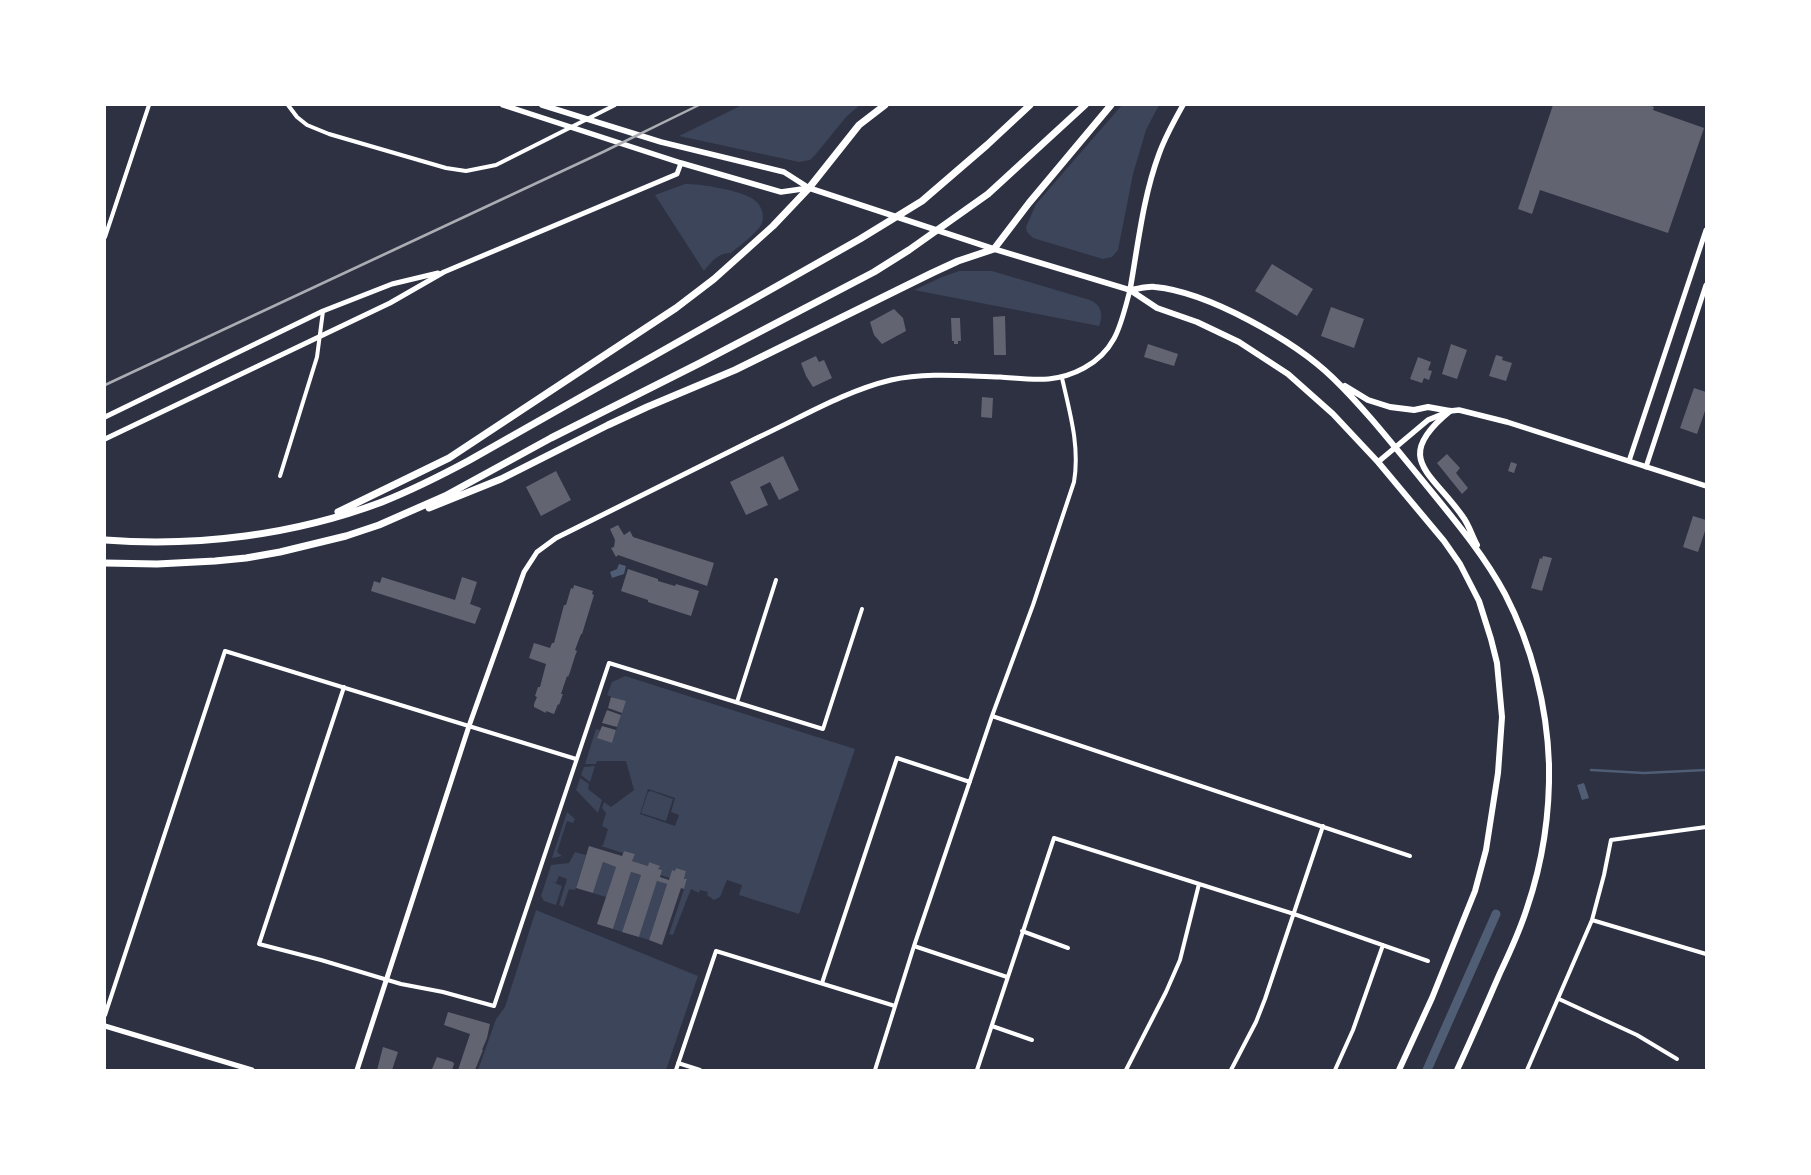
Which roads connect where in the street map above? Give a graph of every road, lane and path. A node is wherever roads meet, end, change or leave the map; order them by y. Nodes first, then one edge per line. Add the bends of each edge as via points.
1 (149, 105) edge
2 (288, 105) edge
3 (503, 105) edge
4 (542, 105) edge
5 (615, 105) edge
6 (885, 105) edge
7 (1030, 105) edge
8 (1085, 105) edge
9 (1111, 105) edge
10 (1183, 105) edge
11 (681, 163) junction
12 (809, 188) junction
13 (1706, 230) edge
14 (105, 237) edge
15 (994, 249) junction
16 (444, 272) junction
17 (1706, 285) edge
18 (1130, 290) junction
19 (323, 312) junction
20 (320, 337) junction
21 (1062, 378) junction
22 (1334, 378) junction
23 (1450, 411) junction
24 (105, 417) edge
25 (105, 439) edge
26 (1395, 447) junction
27 (1629, 461) junction
28 (1378, 462) junction
29 (1646, 466) junction
30 (280, 476) dead end
31 (1706, 486) edge
32 (322, 520) junction
33 (379, 525) junction
34 (105, 540) edge
35 (1484, 559) junction
36 (105, 563) edge
37 (776, 580) dead end
38 (862, 608) dead end
39 (344, 687) junction
40 (737, 702) junction
41 (992, 716) junction
42 (469, 726) junction
43 (576, 759) junction
44 (970, 782) junction
45 (1323, 826) junction
46 (1706, 827) edge
47 (1410, 856) dead end
48 (1199, 884) junction
49 (1294, 914) junction
50 (1592, 920) junction
51 (1022, 930) junction
52 (1383, 945) junction
53 (914, 946) junction
54 (1068, 948) dead end
55 (1706, 954) edge
56 (1428, 961) dead end
57 (1007, 977) junction
58 (386, 980) junction
59 (822, 983) junction
60 (1559, 999) junction
61 (895, 1006) junction
62 (105, 1014) edge
63 (105, 1026) edge
64 (992, 1026) junction
65 (1032, 1040) dead end
66 (1677, 1059) dead end
67 (678, 1063) junction
68 (252, 1070) edge
69 (357, 1070) edge
70 (676, 1070) edge
71 (700, 1070) edge
72 (875, 1070) edge
73 (977, 1070) edge
74 (1126, 1070) edge
75 (1231, 1070) edge
76 (1335, 1070) edge
77 (1399, 1070) edge
78 (1457, 1070) edge
79 (1527, 1070) edge

1 - 14 street
2 - 5 street via 307,125 329,134 466,171 496,165
3 - 11 main road
4 - 12 main road via 661,142 784,172
6 - 12 highway via 859,125
7 - 32 highway via 922,201 860,239 433,479 382,502
8 - 33 highway via 988,194 874,272 445,496
9 - 15 highway via 1028,203
10 - 18 main road via 1155,166
11 - 12 main road via 781,192
11 - 16 street via 677,174
12 - 15 main road
12 - 32 highway via 773,226 714,279 642,331 449,458
13 - 27 street
15 - 18 main road
15 - 33 highway via 932,273 735,370 608,424 501,478 445,503
16 - 19 street via 392,284
16 - 20 street
17 - 29 street
18 - 21 street via 1117,335 1105,352 1085,368
18 - 22 main road via 1153,286 1216,304 1298,350
18 - 28 main road via 1157,308 1197,322 1238,342 1288,374 1333,414
19 - 20 street
19 - 24 street
20 - 25 street
20 - 30 street via 317,357
21 - 41 street via 1077,452 1074,482
21 - 42 street via 1038,381 921,375 866,387 556,538 537,552 524,572
22 - 23 main road via 1368,400 1390,407
22 - 26 main road
23 - 26 main road via 1428,420
23 - 27 main road via 1469,411
23 - 35 main road via 1434,424 1426,436 1420,460 1428,475 1464,518
26 - 28 main road
26 - 35 main road
27 - 29 main road
28 - 77 main road via 1444,540 1470,582 1479,601 1497,663 1502,716 1498,773 1480,874 1432,998
29 - 31 main road
32 - 34 highway via 215,539
33 - 36 highway via 346,536 246,558 178,564
35 - 78 main road via 1520,628 1542,699 1547,738 1548,806 1528,907
37 - 40 street
38 - 40 street via 823,729
39 - 42 street
39 - 58 street via 259,944
39 - 62 street via 225,651
40 - 43 street via 609,663
41 - 44 street
41 - 45 street
42 - 43 street
42 - 58 street
43 - 58 street via 494,1006
44 - 53 street
44 - 59 street via 898,758
45 - 47 street
45 - 49 street
46 - 50 street via 1611,840
48 - 49 street
48 - 51 street via 1054,838
48 - 74 street via 1180,960
49 - 52 street
49 - 75 street via 1256,1022
50 - 55 street
50 - 60 street
51 - 54 street
51 - 57 street
52 - 56 street
52 - 76 street
53 - 57 street
53 - 61 street
57 - 64 street
58 - 69 street
59 - 61 street
59 - 67 street via 716,951
60 - 66 street via 1637,1035
60 - 79 street
61 - 72 street
63 - 68 street
64 - 65 street
64 - 73 street
67 - 70 street
67 - 71 street

